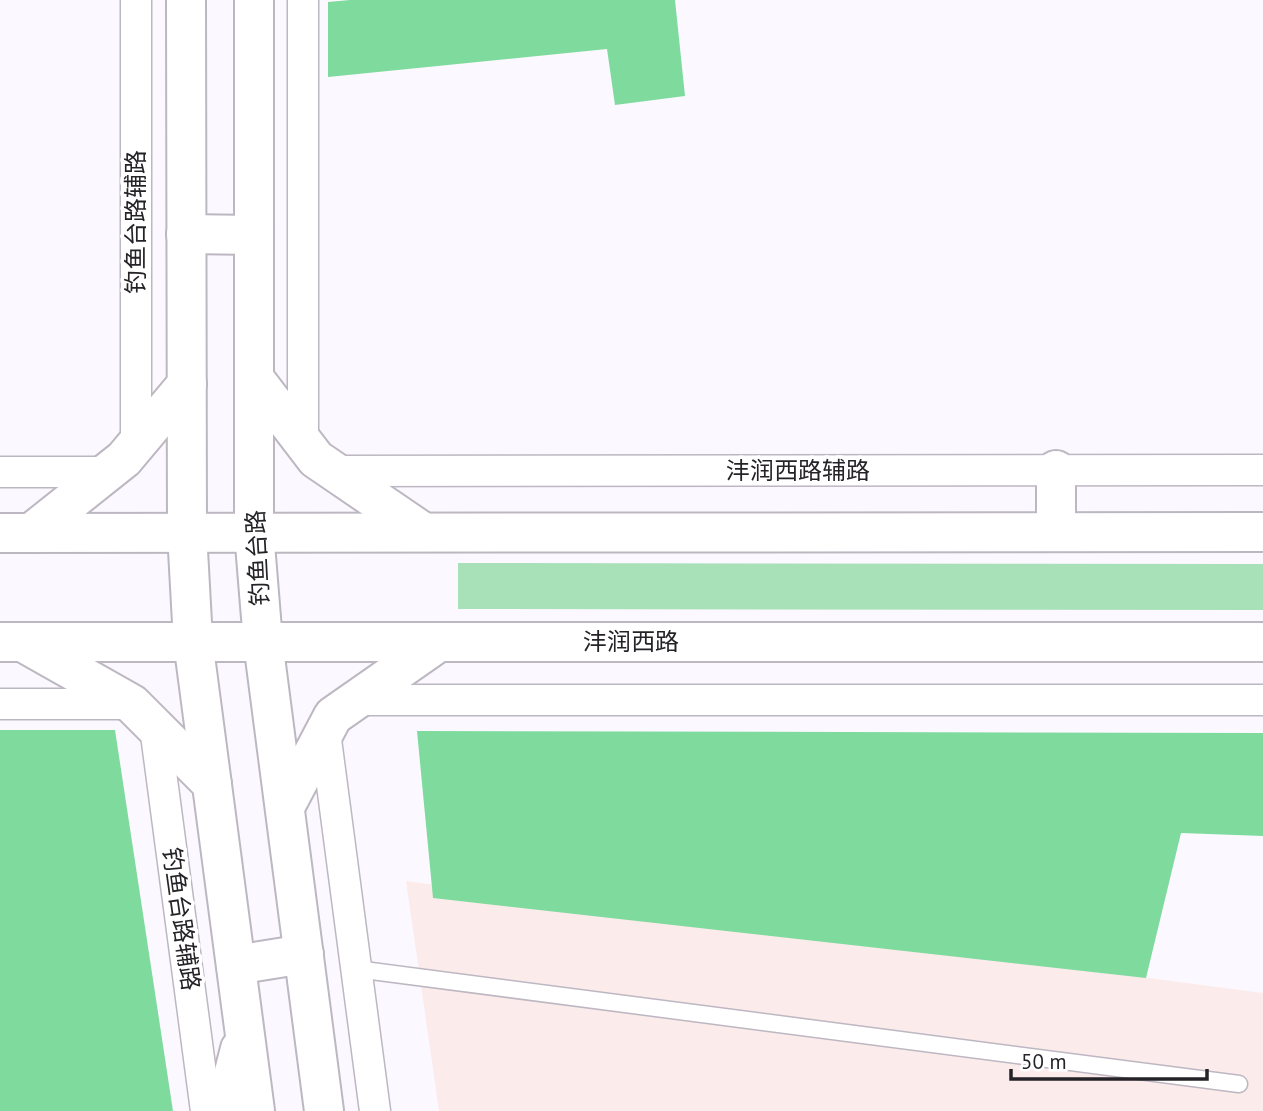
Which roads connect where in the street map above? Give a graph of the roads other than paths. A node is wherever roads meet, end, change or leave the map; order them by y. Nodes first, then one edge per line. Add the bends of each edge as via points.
1 (136, 0) edge
2 (186, 0) edge
3 (254, 0) edge
4 (303, 0) edge
5 (186, 234) junction
6 (254, 235) junction
7 (254, 378) junction
8 (187, 384) junction
9 (303, 443) junction
10 (136, 445) junction
11 (1056, 470) junction
12 (1263, 470) edge
13 (333, 471) junction
14 (0, 472) edge
15 (108, 472) junction
16 (187, 532) junction
17 (254, 532) junction
18 (423, 532) junction
19 (1056, 532) junction
20 (1263, 532) edge
21 (16, 533) edge
22 (193, 641) junction
23 (11, 642) edge
24 (263, 642) junction
25 (439, 642) junction
26 (1263, 642) edge
27 (357, 700) junction
28 (1263, 700) edge
29 (0, 704) edge
30 (144, 716) junction
31 (325, 732) junction
32 (212, 784) junction
33 (285, 807) junction
34 (304, 954) junction
35 (236, 965) junction
36 (356, 969) junction
37 (245, 1030) junction
38 (1239, 1084) dead end
39 (206, 1111) edge
40 (224, 1111) edge
41 (255, 1111) edge
42 (324, 1111) edge
43 (374, 1111) edge

1 - 10 street, 钓鱼台路辅路
2 - 5 main road
3 - 6 main road, 钓鱼台路
4 - 9 street
5 - 6 main road
5 - 8 main road
6 - 7 main road, 钓鱼台路
7 - 9 main road
7 - 17 main road, 钓鱼台路
8 - 10 main road
8 - 16 main road
9 - 13 main road via 316,460
10 - 15 main road
11 - 12 street, 沣润西路辅路
11 - 13 street, 沣润西路辅路
11 - 19 main road
13 - 18 main road
14 - 15 street
15 - 21 main road
16 - 17 main road
16 - 21 main road
16 - 22 main road
17 - 18 main road
17 - 24 main road, 钓鱼台路
18 - 19 main road
19 - 20 main road
22 - 23 main road, 沣润西路
22 - 24 main road, 沣润西路
22 - 32 main road
23 - 30 main road
24 - 25 main road, 沣润西路
24 - 33 main road, 钓鱼台路
25 - 26 main road, 沣润西路
25 - 27 main road
27 - 28 street
27 - 31 main road via 333,716
29 - 30 street
30 - 32 main road
30 - 39 street, 钓鱼台路辅路
31 - 33 main road
31 - 36 street
32 - 35 main road
33 - 34 main road, 钓鱼台路
34 - 35 main road
34 - 42 main road, 钓鱼台路
35 - 37 main road
36 - 38 lane
36 - 43 street
37 - 40 main road
37 - 41 main road

